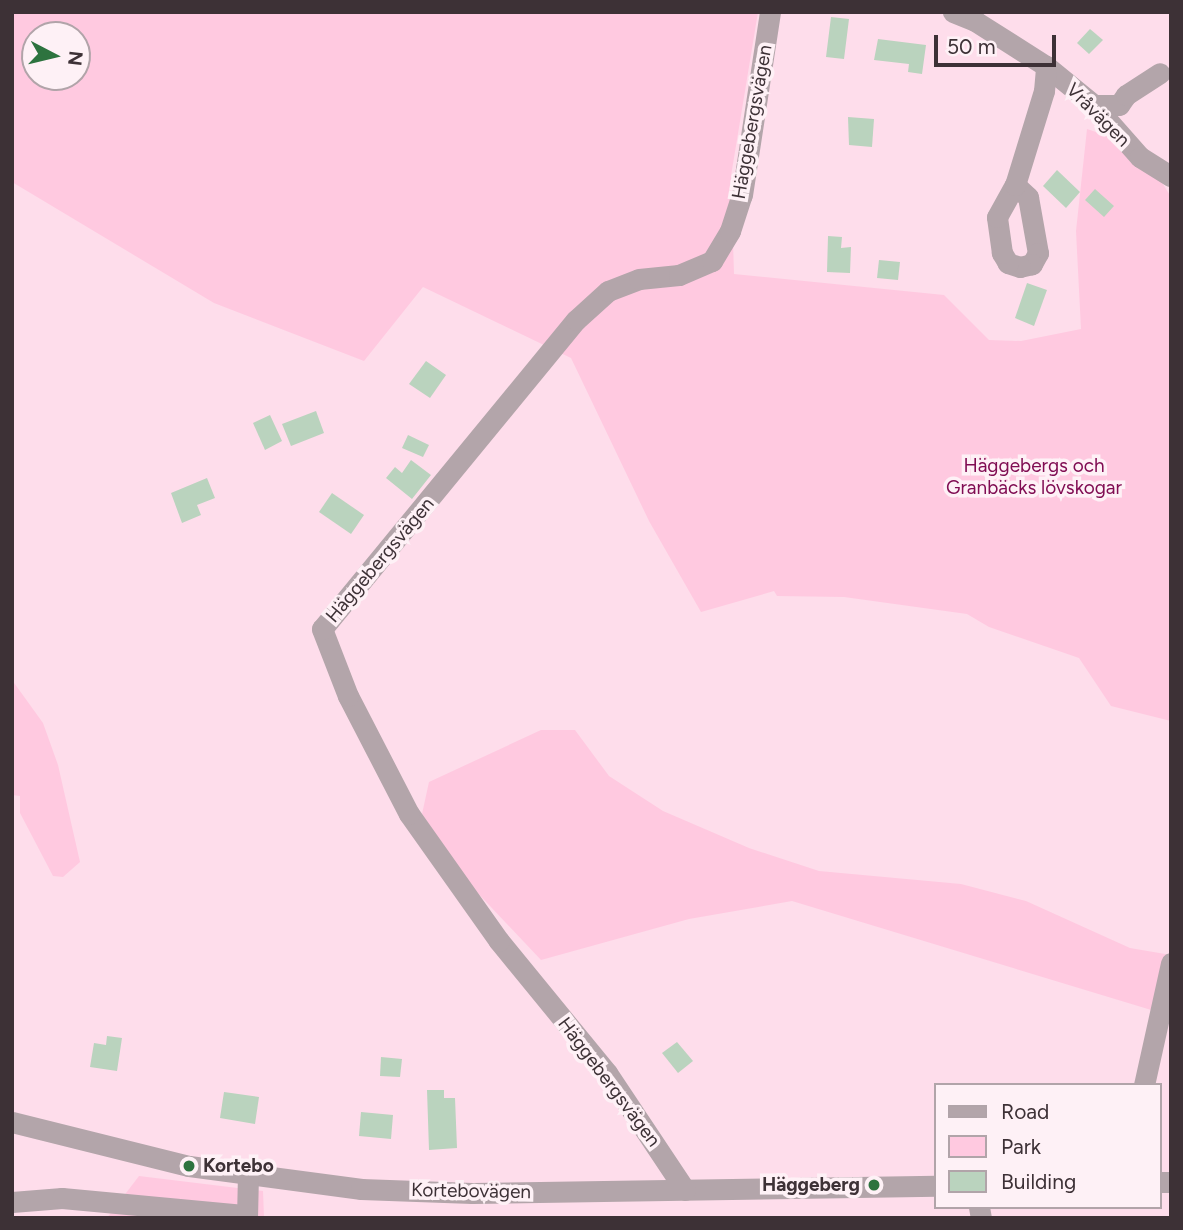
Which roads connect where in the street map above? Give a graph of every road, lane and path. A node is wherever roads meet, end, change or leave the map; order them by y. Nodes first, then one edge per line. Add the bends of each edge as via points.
1 (769, 12) edge
2 (953, 12) edge
3 (1046, 66) junction
4 (1160, 73) dead end
5 (1094, 105) junction
6 (1171, 176) edge
7 (1015, 186) dead end
8 (1171, 963) edge
9 (1144, 1083) edge
10 (12, 1122) edge
11 (248, 1173) junction
12 (934, 1186) edge
13 (685, 1190) junction
14 (12, 1202) edge
15 (246, 1216) edge

1 - 13 street, Häggebergsvägen via 742,195 712,261 679,275 639,279 608,291 576,320 322,629 348,696 409,814 499,941 607,1073
2 - 3 street, Vråvägen
3 - 5 street, Vråvägen
3 - 7 street via 1044,90
4 - 5 street via 1126,95 1119,106
5 - 6 street, Vråvägen via 1140,157
8 - 9 street
10 - 11 street, Kortebovägen via 189,1166
11 - 13 street, Kortebovägen via 361,1188 430,1191
11 - 15 street
12 - 13 street, Kortebovägen
14 - 15 street via 62,1198

